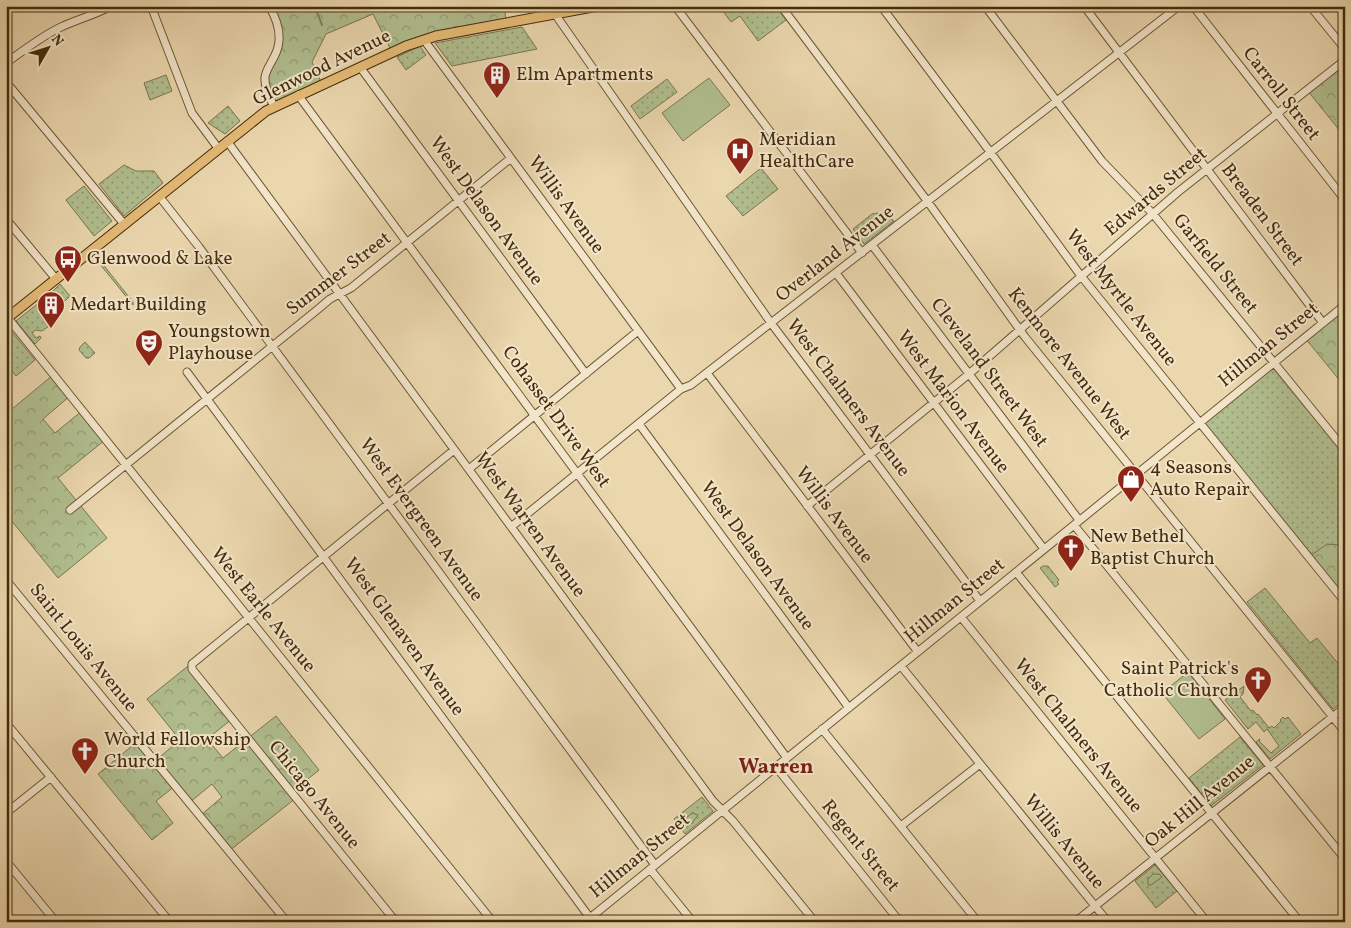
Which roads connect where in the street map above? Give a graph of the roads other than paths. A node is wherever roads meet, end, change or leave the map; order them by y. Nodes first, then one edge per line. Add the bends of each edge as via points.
1 (111, 6) edge
2 (151, 6) edge
3 (269, 6) edge
4 (598, 6) edge
5 (676, 6) edge
6 (781, 6) edge
7 (880, 6) edge
8 (985, 6) edge
9 (1084, 6) edge
10 (1180, 6) edge
11 (1193, 6) edge
12 (1310, 6) edge
13 (555, 14) junction
14 (424, 40) junction
15 (1345, 49) edge
16 (1120, 53) junction
17 (1345, 60) edge
18 (6, 63) edge
19 (360, 67) junction
20 (6, 82) edge
21 (298, 95) junction
22 (1057, 102) junction
23 (274, 107) junction
24 (1276, 114) junction
25 (227, 140) junction
26 (218, 148) junction
27 (991, 153) junction
28 (511, 158) junction
29 (1207, 169) junction
30 (159, 196) junction
31 (1345, 200) edge
32 (458, 201) junction
33 (928, 202) junction
34 (1153, 214) junction
35 (6, 219) edge
36 (124, 224) junction
37 (407, 242) junction
38 (872, 245) junction
39 (862, 253) junction
40 (836, 273) junction
41 (1081, 276) junction
42 (56, 279) junction
43 (340, 294) junction
44 (1344, 308) edge
45 (7, 319) edge
46 (771, 323) junction
47 (1323, 323) junction
48 (1020, 330) junction
49 (638, 331) junction
50 (272, 346) junction
51 (1274, 363) junction
52 (187, 372) dead end
53 (707, 373) junction
54 (586, 374) junction
55 (969, 374) junction
56 (681, 389) junction
57 (207, 399) junction
58 (934, 403) junction
59 (534, 416) junction
60 (1200, 423) junction
61 (639, 424) junction
62 (454, 450) junction
63 (1345, 450) edge
64 (870, 455) junction
65 (126, 465) junction
66 (468, 469) junction
67 (578, 474) junction
68 (1136, 475) junction
69 (388, 503) junction
70 (807, 506) junction
71 (70, 510) dead end
72 (1077, 523) junction
73 (512, 527) junction
74 (1044, 549) junction
75 (323, 556) junction
76 (1016, 572) junction
77 (6, 580) edge
78 (980, 601) junction
79 (1345, 602) edge
80 (248, 617) junction
81 (961, 617) junction
82 (918, 652) junction
83 (900, 666) junction
84 (1345, 707) edge
85 (848, 708) junction
86 (1332, 717) junction
87 (6, 723) edge
88 (822, 729) junction
89 (1345, 732) edge
90 (787, 758) junction
91 (980, 764) junction
92 (776, 767) junction
93 (1270, 767) junction
94 (51, 777) junction
95 (722, 811) junction
96 (6, 813) edge
97 (1211, 813) junction
98 (901, 826) junction
99 (1156, 858) junction
100 (1345, 859) edge
101 (6, 861) edge
102 (653, 867) junction
103 (1095, 906) junction
104 (590, 920) edge
105 (56, 922) edge
106 (170, 922) edge
107 (287, 922) edge
108 (396, 922) edge
109 (493, 922) edge
110 (693, 922) edge
111 (815, 922) edge
112 (900, 922) edge
113 (978, 922) edge
114 (1075, 922) edge
115 (1108, 922) edge
116 (1207, 922) edge
117 (1300, 922) edge

1 - 18 street via 57,29
2 - 26 street via 186,100 198,123
3 - 23 street via 279,34 278,48 265,78
4 - 13 main road, Glenwood Avenue
5 - 39 street
6 - 33 street, Kenmore Avenue West
7 - 27 street, West Myrtle Avenue
8 - 22 street, Garfield Street
9 - 16 street, Breaden Street
10 - 16 street, Overland Avenue
11 - 24 street, Carroll Street
12 - 15 street
13 - 14 main road, Glenwood Avenue
13 - 46 street, West Chalmers Avenue
14 - 19 main road, Glenwood Avenue
14 - 28 street, Willis Avenue
16 - 22 street, Overland Avenue
16 - 29 street, Breaden Street
17 - 24 street, Edwards Street
19 - 21 main road, Glenwood Avenue
19 - 32 street, West Delason Avenue
20 - 36 street
21 - 23 main road, Glenwood Avenue
21 - 37 street, Cohasset Drive West
22 - 27 street, Overland Avenue
22 - 34 street, Garfield Street via 1102,161
23 - 25 main road, Glenwood Avenue
24 - 29 street, Edwards Street
24 - 31 street, Carroll Street
25 - 26 main road, Glenwood Avenue
25 - 43 street, West Warren Avenue
26 - 30 main road, Glenwood Avenue
27 - 33 street, Overland Avenue
27 - 41 street, West Myrtle Avenue
28 - 32 street, Summer Street
28 - 49 street, Willis Avenue
29 - 34 street, Edwards Street
29 - 47 street, Breaden Street
30 - 36 main road, Glenwood Avenue
30 - 50 street, West Evergreen Avenue
32 - 37 street, Summer Street
32 - 54 street, West Delason Avenue
33 - 38 street, Overland Avenue
33 - 48 street, Kenmore Avenue West
34 - 41 street, Edwards Street
34 - 51 street, Garfield Street
35 - 42 street
36 - 42 main road, Glenwood Avenue
37 - 43 street, Summer Street
37 - 59 street, Cohasset Drive West
38 - 39 street, Overland Avenue
38 - 55 street, Cleveland Street West
39 - 40 street, Overland Avenue
40 - 46 street, Overland Avenue
40 - 58 street, West Marion Avenue
41 - 48 street, Edwards Street
41 - 60 street, West Myrtle Avenue
42 - 45 main road, Glenwood Avenue
43 - 50 street, Summer Street
43 - 62 street, West Warren Avenue
44 - 47 street, Hillman Street
45 - 65 street, West Earle Avenue
46 - 53 street, Overland Avenue
46 - 64 street, West Chalmers Avenue
47 - 51 street, Hillman Street
48 - 55 street, Edwards Street
48 - 68 street, Kenmore Avenue West
49 - 54 street
49 - 56 street, Willis Avenue
50 - 57 street, Summer Street
50 - 69 street, West Evergreen Avenue
51 - 60 street, Hillman Street
51 - 63 street, Garfield Street
52 - 57 street, West Glenaven Avenue
53 - 56 street, Overland Avenue
53 - 70 street, Willis Avenue
54 - 59 street
55 - 58 street, Edwards Street
55 - 72 street, Cleveland Street West
56 - 61 street, Overland Avenue
57 - 65 street, Summer Street
57 - 75 street, West Glenaven Avenue
58 - 64 street, Edwards Street
58 - 74 street, West Marion Avenue
59 - 66 street
59 - 67 street, Cohasset Drive West
60 - 68 street, Hillman Street
60 - 79 street, West Myrtle Avenue
61 - 67 street, Overland Avenue
61 - 85 street, West Delason Avenue
62 - 66 street, West Warren Avenue
62 - 69 street
64 - 70 street, Edwards Street
64 - 78 street, West Chalmers Avenue
65 - 71 street, Summer Street
65 - 80 street, West Earle Avenue
66 - 73 street, West Warren Avenue
67 - 73 street, Overland Avenue
67 - 90 street, Cohasset Drive West
68 - 72 street, Hillman Street
68 - 86 street, Kenmore Avenue West
69 - 75 street
69 - 102 street, West Evergreen Avenue
70 - 82 street, Willis Avenue
72 - 74 street, Hillman Street
72 - 93 street, Cleveland Street West
73 - 95 street, West Warren Avenue
74 - 76 street, Hillman Street
75 - 80 street
75 - 104 street, West Glenaven Avenue
76 - 78 street, Hillman Street
76 - 97 street
77 - 107 street, Saint Louis Avenue
78 - 81 street, Hillman Street
80 - 108 street, Chicago Avenue via 192,667
80 - 109 street, West Earle Avenue
81 - 82 street, Hillman Street
81 - 99 street, West Chalmers Avenue
82 - 83 street, Hillman Street
83 - 85 street, Hillman Street
83 - 91 street, Willis Avenue
84 - 86 street, Oak Hill Avenue
85 - 88 street, Hillman Street
86 - 89 street, Kenmore Avenue West
86 - 93 street, Oak Hill Avenue
87 - 94 street
88 - 90 street, Hillman Street
88 - 98 street
90 - 92 street, Hillman Street
91 - 98 street
91 - 103 street, Willis Avenue
92 - 95 street, Hillman Street
92 - 112 street, Regent Street
93 - 97 street, Oak Hill Avenue
93 - 100 street, Cleveland Street West
94 - 96 street
94 - 106 street
95 - 102 street, Hillman Street
95 - 111 street, West Warren Avenue
97 - 99 street, Oak Hill Avenue
97 - 117 street
98 - 113 street
99 - 103 street, Oak Hill Avenue
99 - 116 street, West Chalmers Avenue
101 - 105 street
102 - 104 street, Hillman Street
102 - 110 street, West Evergreen Avenue
103 - 114 street, Oak Hill Avenue
103 - 115 street, Willis Avenue

